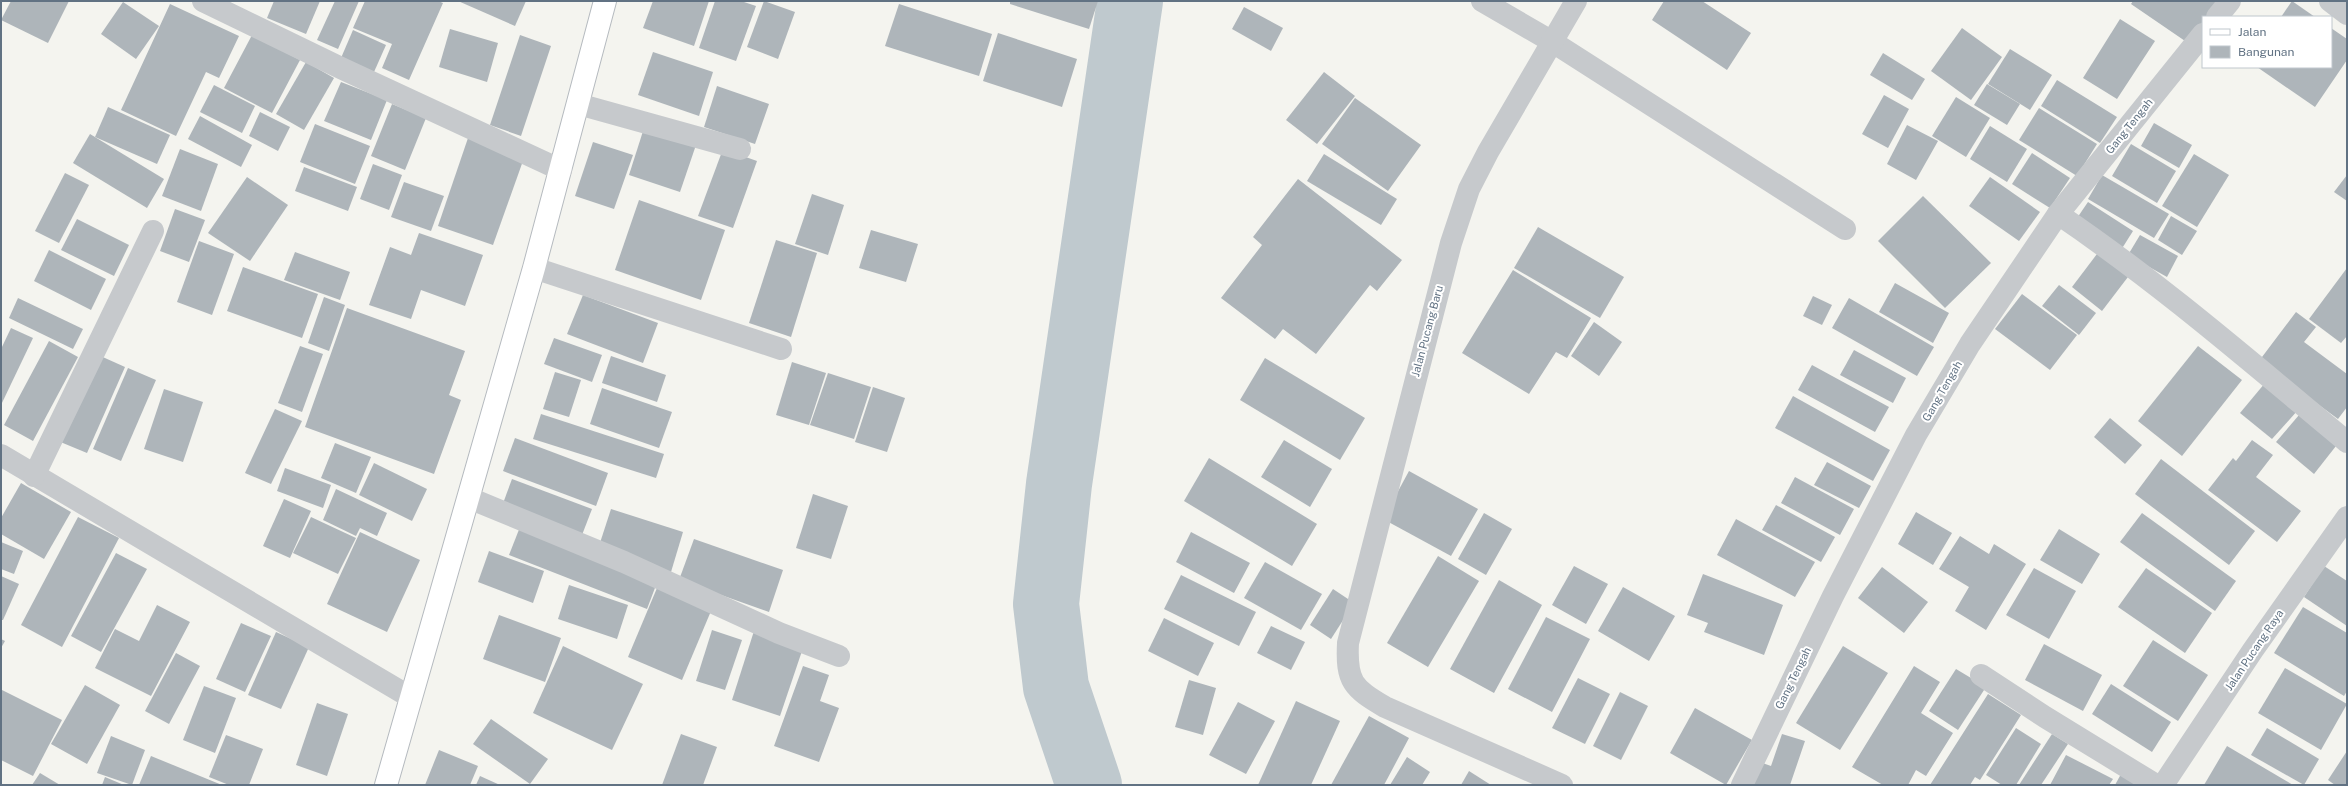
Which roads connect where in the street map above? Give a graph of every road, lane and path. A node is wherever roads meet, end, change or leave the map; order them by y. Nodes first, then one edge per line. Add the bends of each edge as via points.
1 (203, 1) edge
2 (605, 1) edge
3 (1482, 1) edge
4 (1576, 1) edge
5 (2230, 1) edge
6 (2330, 1) edge
7 (2347, 14) edge
8 (2218, 16) edge
9 (2202, 35) edge
10 (1552, 41) junction
11 (578, 104) junction
12 (740, 149) dead end
13 (561, 170) junction
14 (2058, 214) junction
15 (1845, 229) dead end
16 (153, 231) dead end
17 (534, 268) junction
18 (781, 349) dead end
19 (2347, 442) edge
20 (1, 455) edge
21 (34, 476) junction
22 (469, 498) junction
23 (2347, 516) edge
24 (838, 656) dead end
25 (1981, 675) dead end
26 (410, 697) junction
27 (386, 785) edge
28 (1562, 785) edge
29 (1742, 785) edge
30 (2156, 785) edge
31 (2163, 785) edge

1 - 13 street
2 - 11 main road
3 - 10 street
4 - 10 street, Jalan Pucang Baru
5 - 8 street
6 - 7 street
9 - 14 street, Gang Tengah
10 - 15 street
10 - 28 street, Jalan Pucang Baru via 1488,152 1469,190 1450,243 1348,644 1347,666 1354,684 1364,694 1385,707
11 - 12 street
11 - 13 main road
13 - 17 main road
14 - 19 street via 2103,244
14 - 29 street, Gang Tengah via 1970,344 1916,435 1833,596
16 - 21 street
17 - 18 street
17 - 22 main road
20 - 21 street
21 - 26 street
22 - 24 street via 624,562 779,633
22 - 26 main road
23 - 31 street, Jalan Pucang Raya
25 - 30 street via 2045,718
26 - 27 main road

